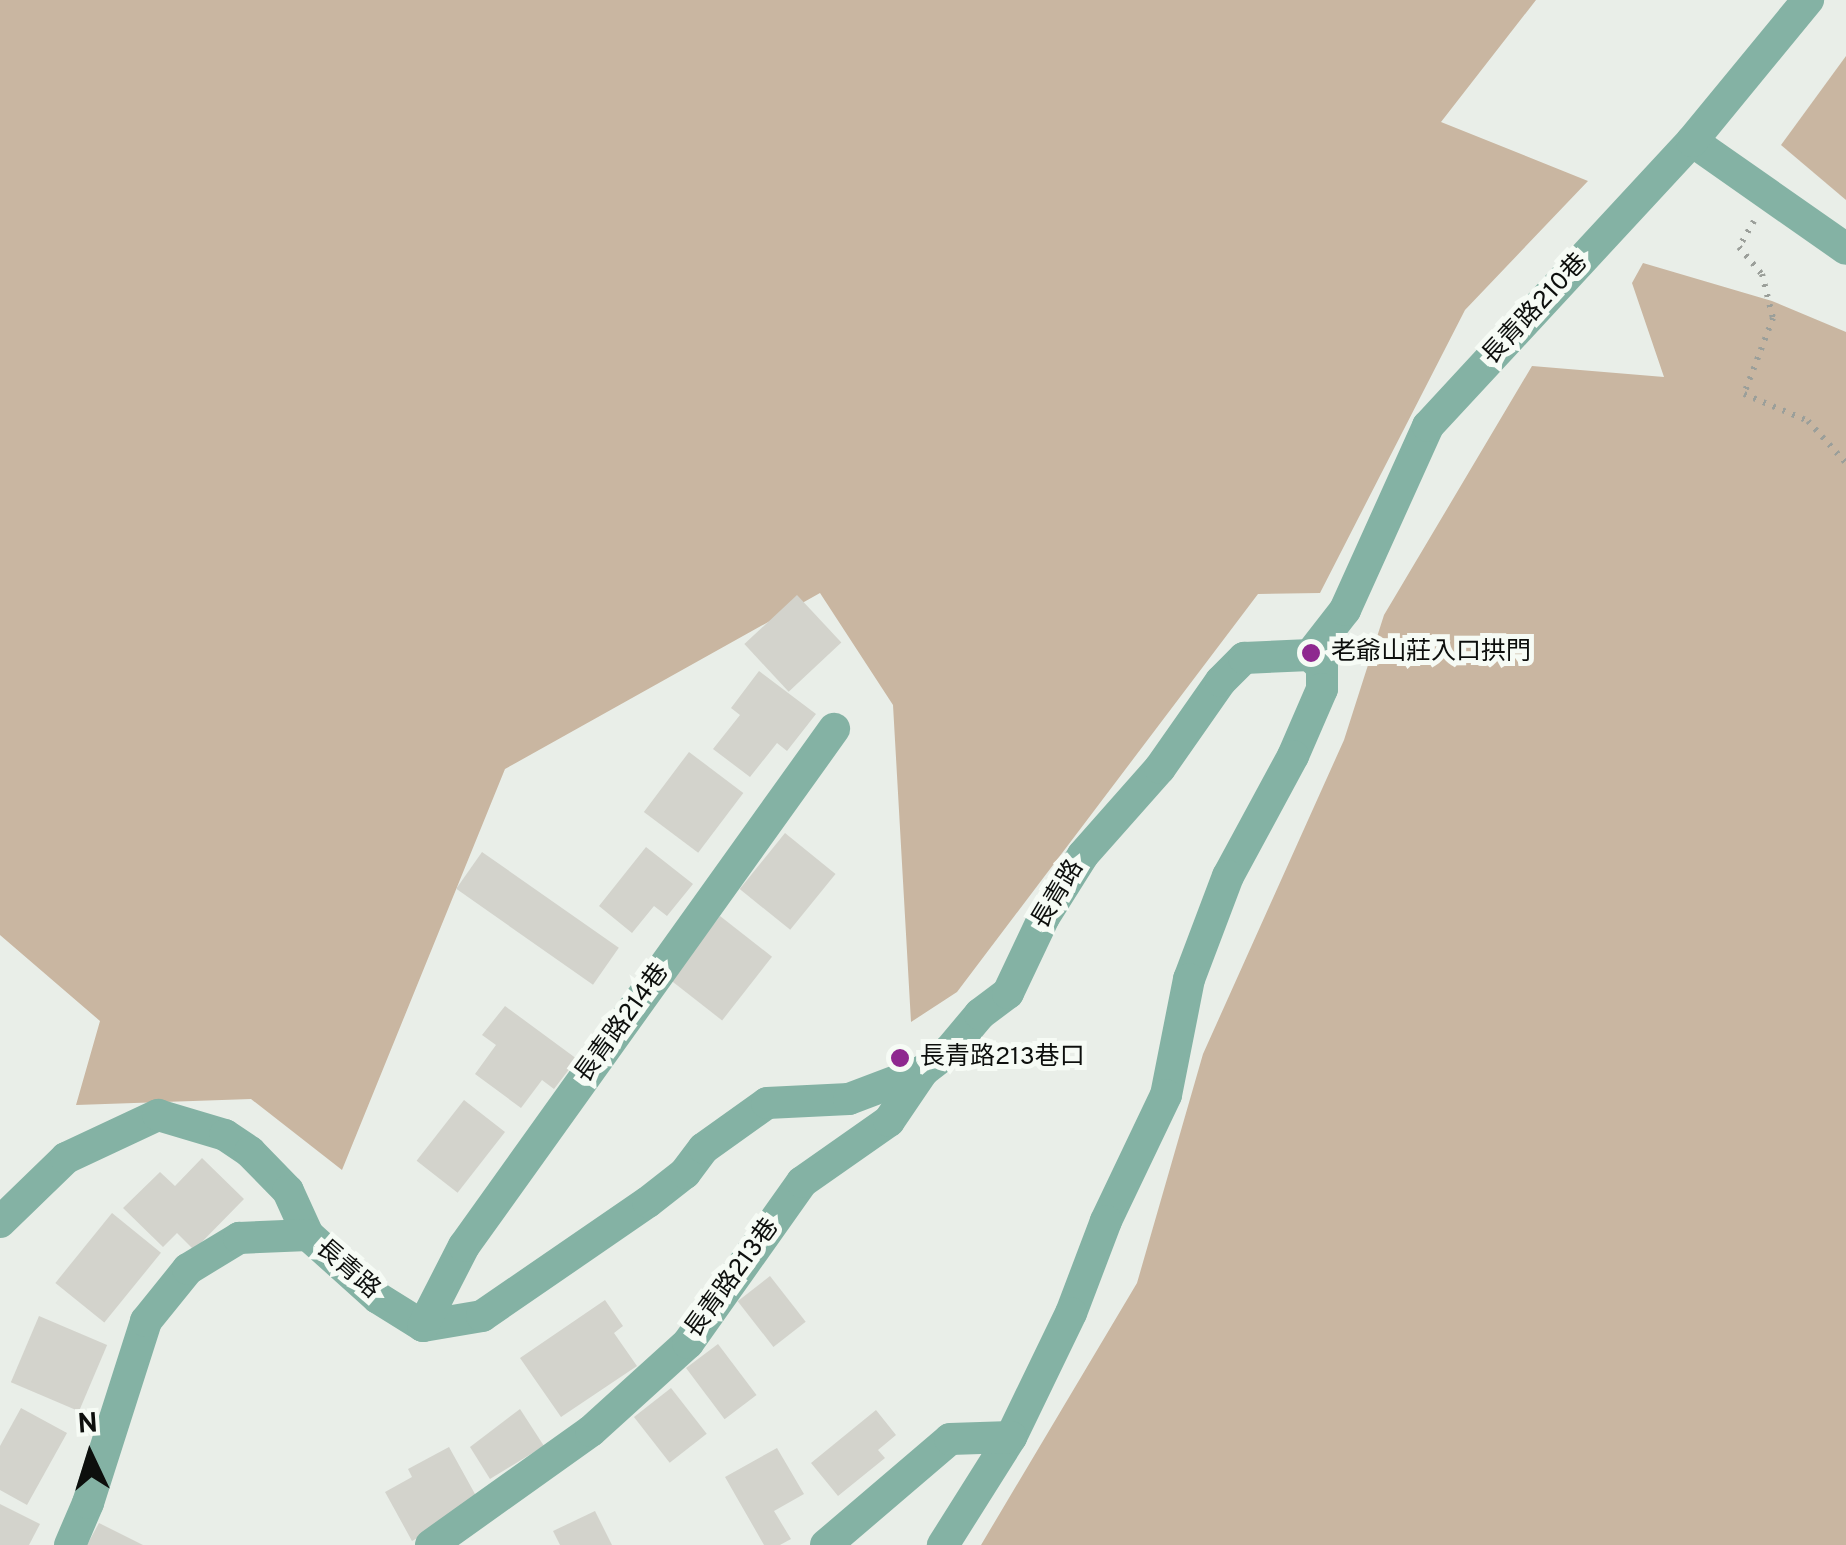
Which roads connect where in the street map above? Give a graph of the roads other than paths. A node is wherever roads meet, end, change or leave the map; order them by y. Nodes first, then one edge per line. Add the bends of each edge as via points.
1 (1808, 0) edge
2 (1692, 141) junction
3 (1846, 250) edge
4 (1310, 655) junction
5 (834, 729) dead end
6 (923, 1071) junction
7 (0, 1222) edge
8 (308, 1235) junction
9 (423, 1326) junction
10 (1011, 1436) junction
11 (70, 1545) edge
12 (431, 1545) edge
13 (826, 1545) edge
14 (943, 1545) edge

1 - 2 street, 長青路210巷
2 - 3 street
2 - 4 street, 長青路210巷 via 1428,426 1345,610
4 - 6 street, 長青路 via 1244,658 1221,681 1160,768 1083,855 1008,993
4 - 10 street via 1322,667 1314,711 1228,876 1189,978 1166,1095
5 - 9 street, 長青路214巷 via 464,1246
6 - 9 street, 長青路 via 850,1099 767,1103 704,1148 648,1202 526,1288 482,1316
6 - 12 street, 長青路213巷 via 889,1120 802,1182 688,1343 591,1430
7 - 8 street, 長青路 via 66,1158 158,1115 224,1136 250,1152 288,1192
8 - 9 street, 長青路 via 378,1298
8 - 11 street via 239,1238 188,1269 146,1321
10 - 13 street via 950,1439
10 - 14 street

